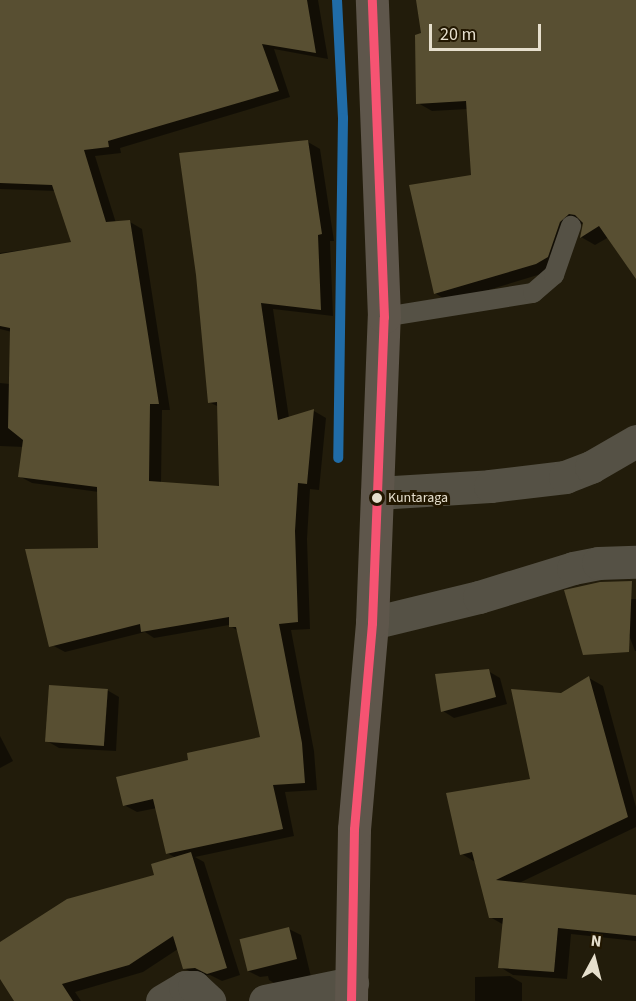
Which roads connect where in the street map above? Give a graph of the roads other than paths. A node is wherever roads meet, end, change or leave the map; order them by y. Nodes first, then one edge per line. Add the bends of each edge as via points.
1 (372, 0) edge
2 (571, 226) dead end
3 (384, 317) junction
4 (636, 441) edge
5 (377, 493) junction
6 (636, 562) edge
7 (372, 623) junction
8 (351, 992) edge
9 (162, 1001) edge
10 (209, 1001) edge
11 (265, 1001) edge

1 - 3 main road
2 - 3 lane via 554,275 533,293
3 - 5 main road
4 - 5 street via 591,468 565,477
5 - 7 main road
6 - 7 street via 573,568 479,597
7 - 8 main road via 354,830
8 - 11 street
9 - 10 street via 185,987 194,987

